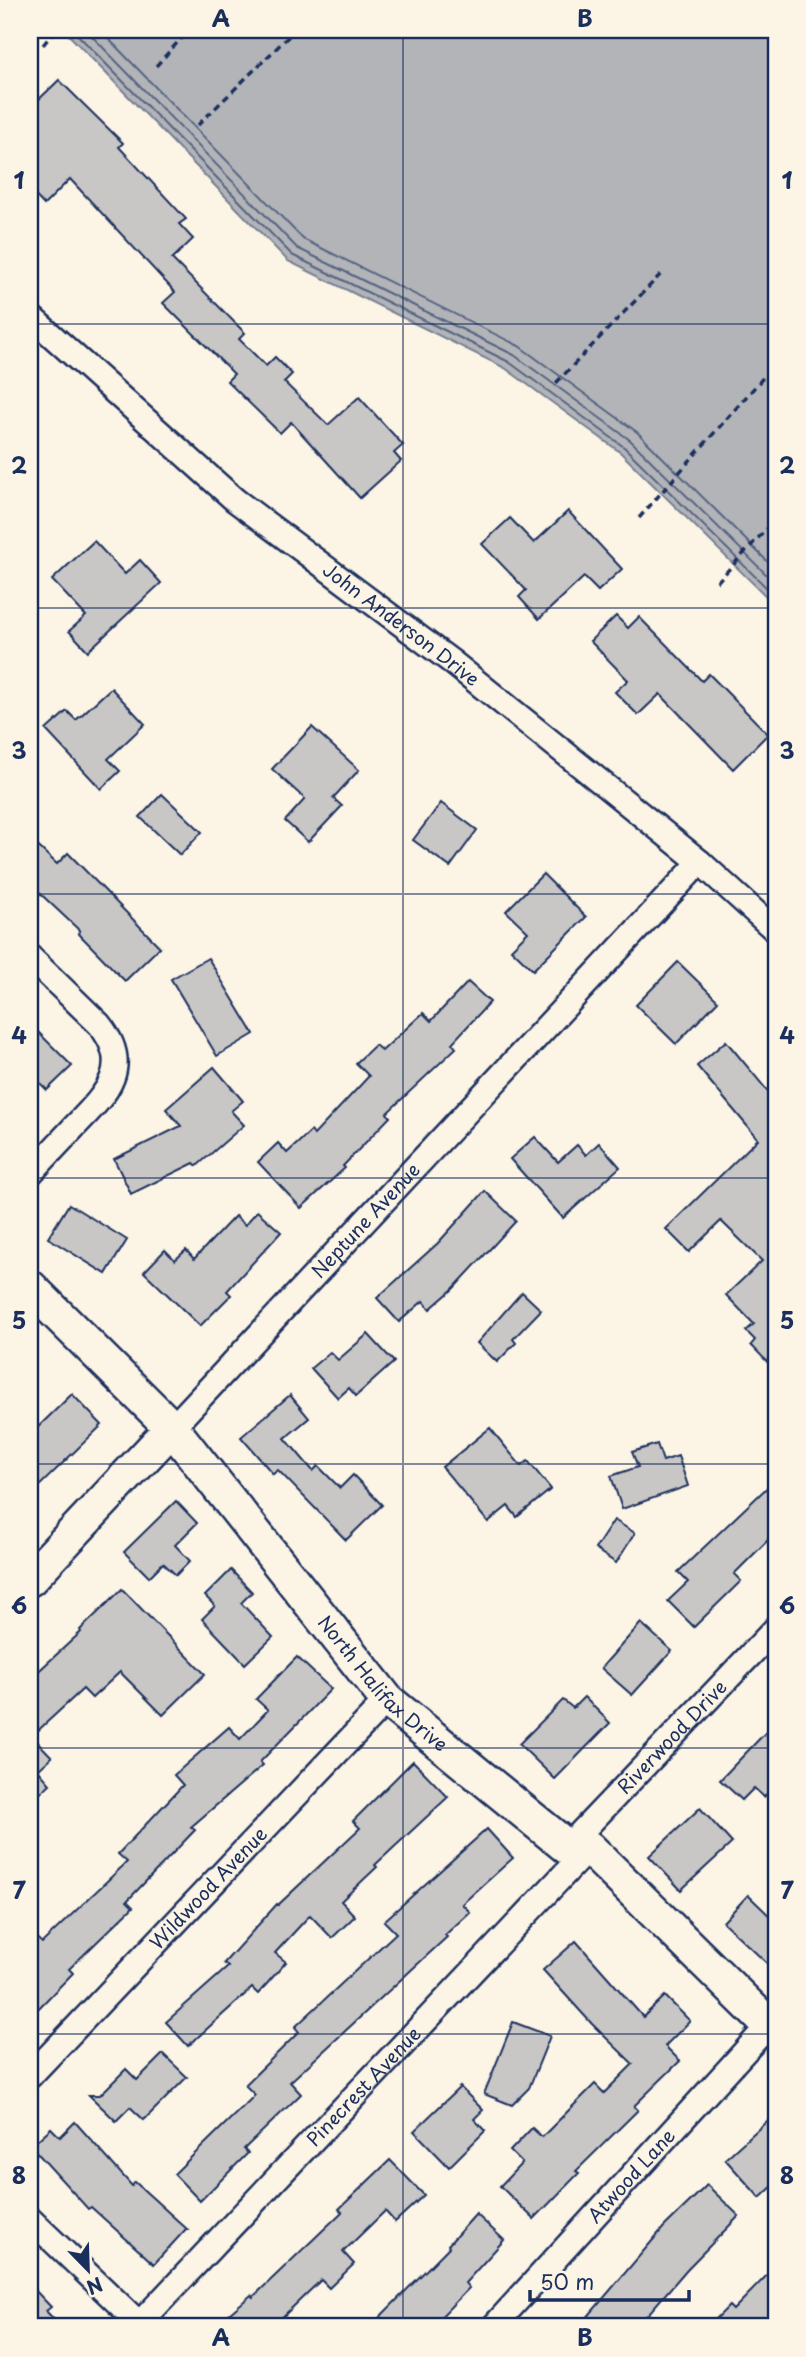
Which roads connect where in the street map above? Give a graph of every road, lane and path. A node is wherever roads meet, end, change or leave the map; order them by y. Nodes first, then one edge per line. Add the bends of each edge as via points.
1 (55, 30) edge
2 (189, 30) edge
3 (295, 30) edge
4 (43, 45) dead end
5 (156, 66) dead end
6 (198, 125) dead end
7 (662, 273) dead end
8 (30, 316) edge
9 (768, 372) dead end
10 (556, 383) dead end
11 (639, 518) dead end
12 (776, 519) edge
13 (717, 582) dead end
14 (700, 862) junction
15 (776, 931) edge
16 (30, 957) edge
17 (30, 1174) edge
18 (30, 1287) edge
19 (172, 1428) junction
20 (30, 1580) edge
21 (776, 1628) edge
22 (387, 1700) junction
23 (578, 1848) junction
24 (773, 2029) edge
25 (30, 2076) edge
26 (30, 2219) edge
27 (141, 2326) edge
28 (493, 2327) edge

1 - 4 path
2 - 5 path
3 - 6 path
7 - 10 path
8 - 14 street, John Anderson Drive via 235,500 452,662
9 - 11 path
12 - 13 path
14 - 15 street, John Anderson Drive
14 - 19 street, Neptune Avenue
16 - 17 street via 99,1024 109,1037 116,1061 100,1100
18 - 19 street, North Halifax Drive
19 - 20 street, Neptune Avenue
19 - 22 street, North Halifax Drive
21 - 23 street, Riverwood Drive
22 - 23 street, North Halifax Drive
22 - 25 street, Wildwood Avenue
23 - 24 street, North Halifax Drive
23 - 27 street, Pinecrest Avenue
24 - 28 street, Atwood Lane
26 - 27 street

